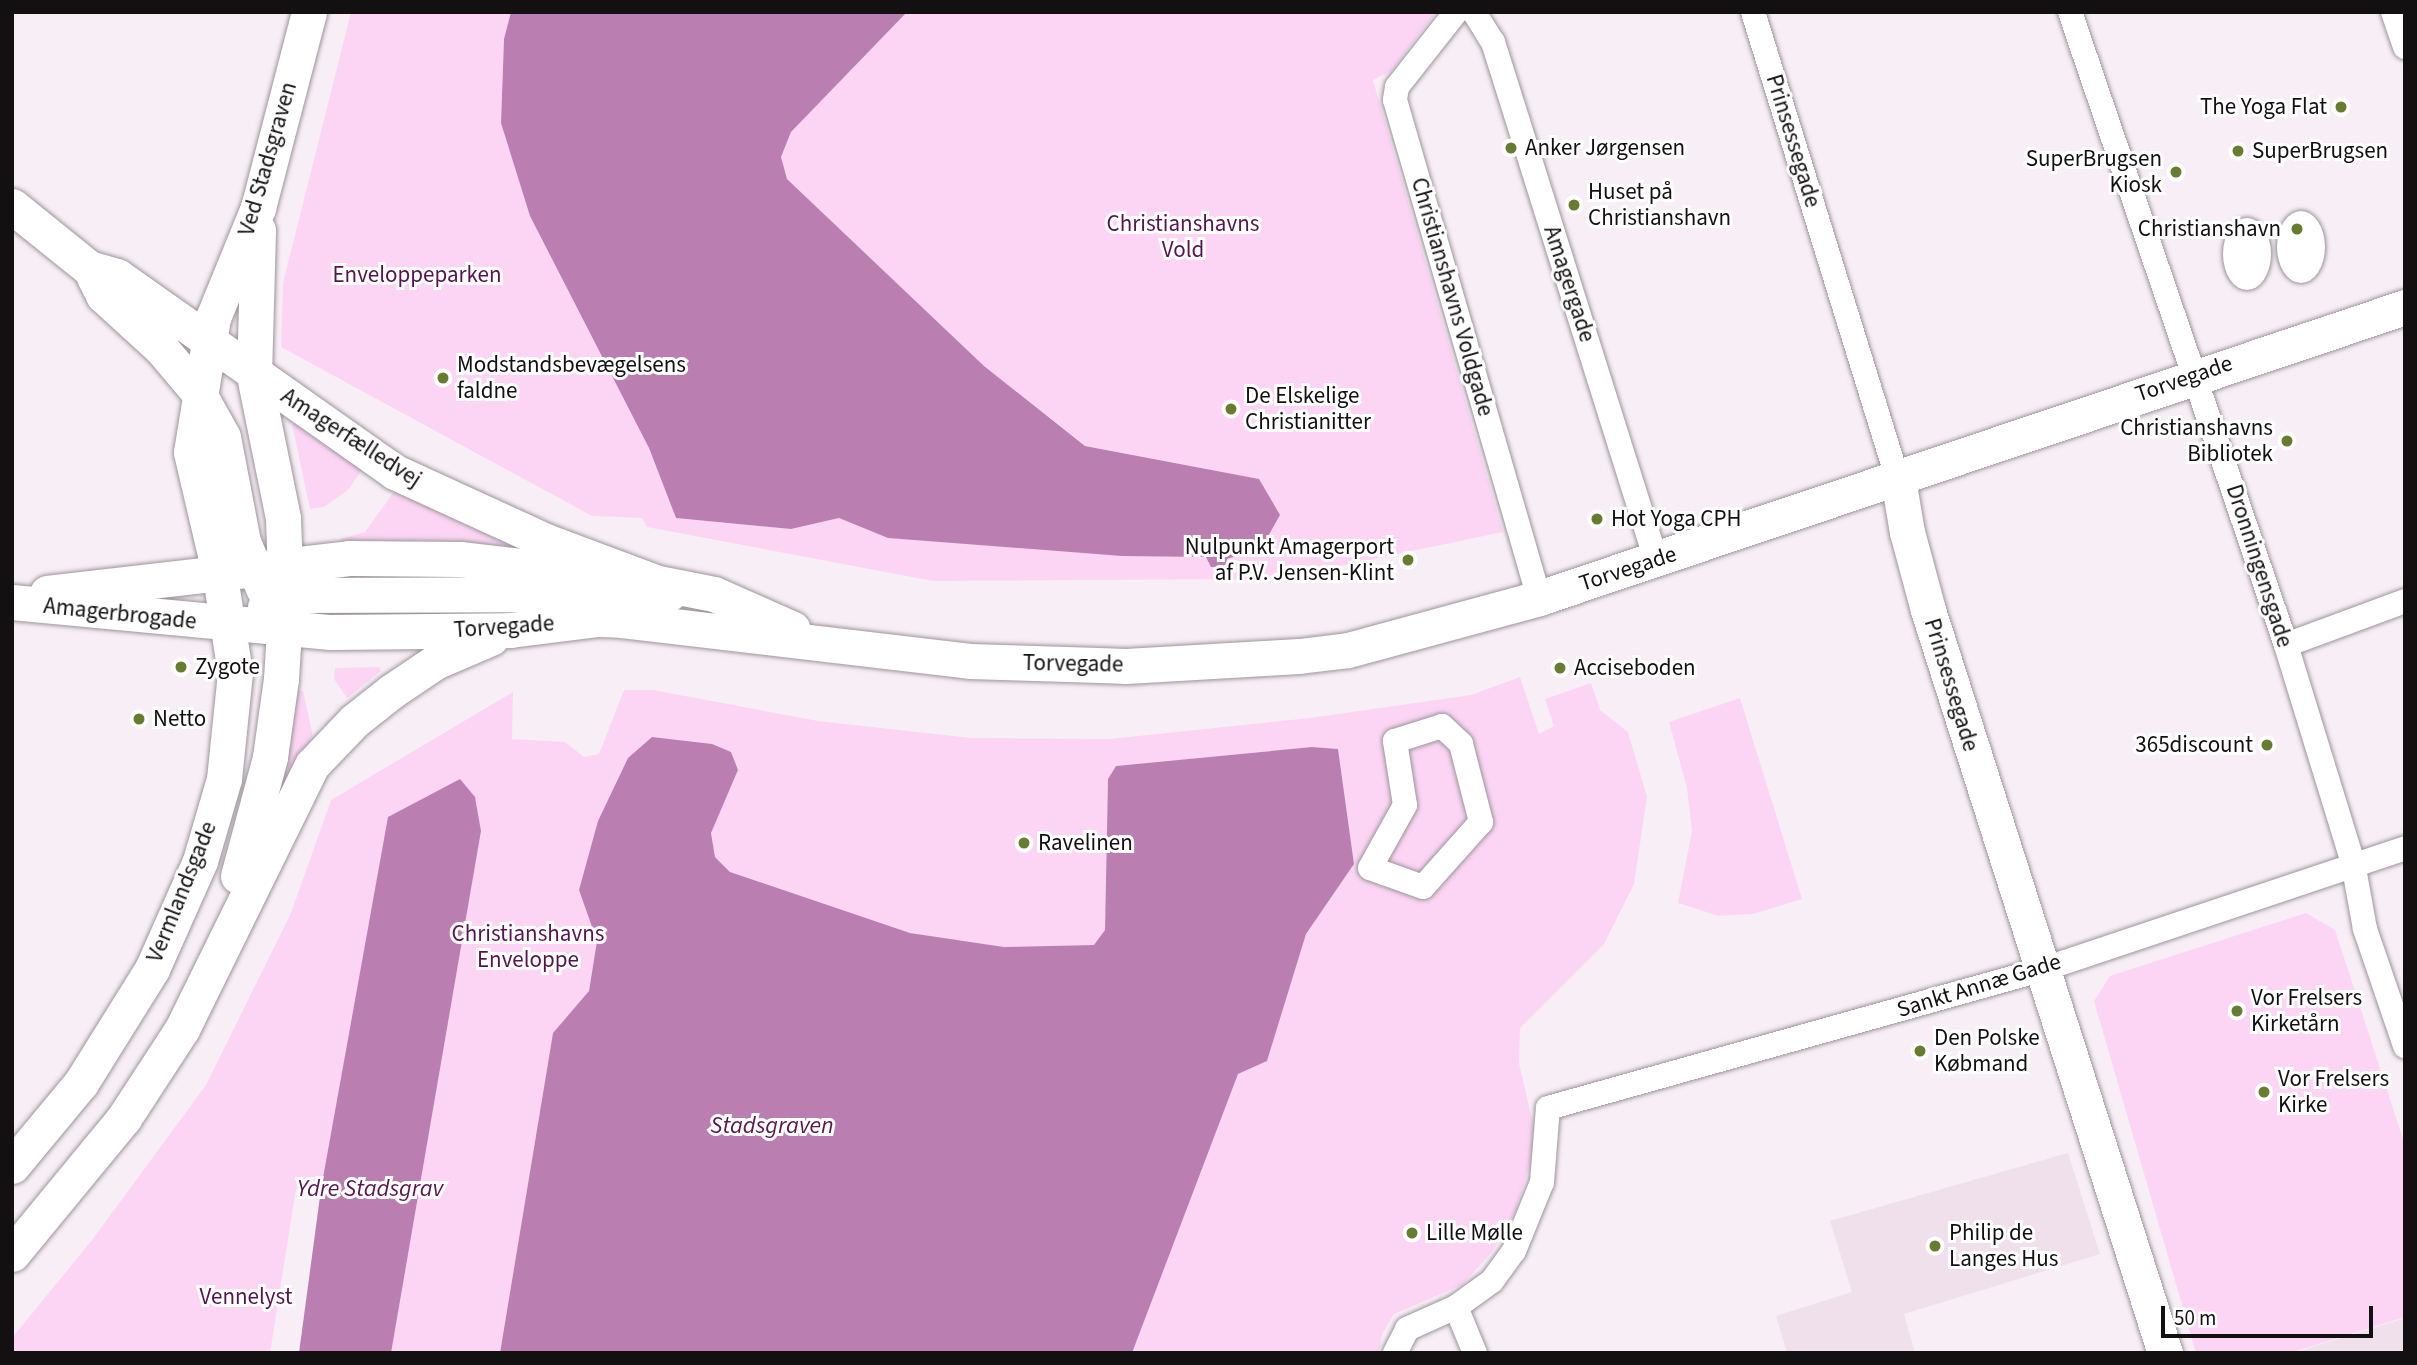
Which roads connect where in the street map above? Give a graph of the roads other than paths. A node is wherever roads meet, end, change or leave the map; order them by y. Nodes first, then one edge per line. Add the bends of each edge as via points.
1 (309, 12) edge
2 (1456, 12) edge
3 (1474, 12) edge
4 (1753, 12) edge
5 (2070, 12) edge
6 (2393, 12) edge
7 (2405, 47) edge
8 (12, 206) edge
9 (258, 208) junction
10 (89, 268) junction
11 (2405, 307) edge
12 (207, 343) junction
13 (2196, 374) junction
14 (254, 375) junction
15 (198, 392) junction
16 (1898, 479) junction
17 (1656, 560) junction
18 (220, 576) junction
19 (658, 583) junction
20 (714, 594) junction
21 (1539, 598) junction
22 (12, 600) edge
23 (2405, 601) edge
24 (267, 610) junction
25 (510, 630) junction
26 (821, 642) junction
27 (2286, 645) junction
28 (1405, 804) joint
29 (2405, 848) edge
30 (2353, 863) junction
31 (2044, 969) junction
32 (208, 981) junction
33 (2405, 1046) edge
34 (12, 1167) edge
35 (12, 1254) edge
36 (1457, 1307) junction
37 (1395, 1353) edge
38 (1475, 1353) edge
39 (2165, 1353) edge

1 - 9 street, Ved Stadsgraven
2 - 21 street, Christianshavns Voldgade via 1397,87 1395,100
3 - 17 street, Amagergade via 1493,42
4 - 16 street, Prinsessegade
5 - 13 street, Dronningensgade via 2124,179
6 - 7 street
8 - 10 street, Amagerfælledvej
9 - 12 street, Ved Stadsgraven
9 - 14 street
10 - 12 street, Amagerfælledvej via 117,276
10 - 15 street, Amagerfælledvej via 103,295 161,348
11 - 13 street, Torvegade
12 - 14 street, Amagerfælledvej
12 - 15 street, Ved Stadsgraven
13 - 16 street, Torvegade
13 - 27 street, Dronningensgade
14 - 19 street, Amagerfælledvej via 407,478 548,542
14 - 24 street via 283,518
15 - 18 street, Ved Stadsgraven via 191,452
15 - 24 street, Amagerfælledvej via 223,437 243,542
16 - 17 street, Torvegade
16 - 31 street, Prinsessegade via 1928,610
17 - 21 street, Torvegade
18 - 22 street, Amagerbrogade via 165,577
18 - 24 street
19 - 20 street, Amagerfælledvej
19 - 24 street via 460,559 349,558
20 - 24 street
20 - 26 street, Torvegade
21 - 26 street, Torvegade via 1348,650 1299,656 1126,666 970,661
22 - 24 street, Amagerbrogade
23 - 27 street
24 - 25 street, Torvegade
24 - 32 street, Vermlandsgade via 270,757
24 - 34 street, Vermlandsgade via 235,673 224,779 200,861 138,992 81,1083
25 - 26 street, Torvegade via 598,619
25 - 32 street, Vermlandsgade via 435,662 331,743 291,801
27 - 30 street, Dronningensgade
28 - 28 street via 1370,868 1423,887 1481,822 1461,744 1442,726 1395,741
29 - 30 street, Sankt Annæ Gade
30 - 31 street, Sankt Annæ Gade
30 - 33 street, Dronningensgade via 2365,929
31 - 36 street, Sankt Annæ Gade via 1548,1108 1542,1182 1531,1218 1492,1281
31 - 39 street, Prinsessegade
32 - 35 street, Vermlandsgade via 124,1118
36 - 37 street via 1407,1329
36 - 38 street

